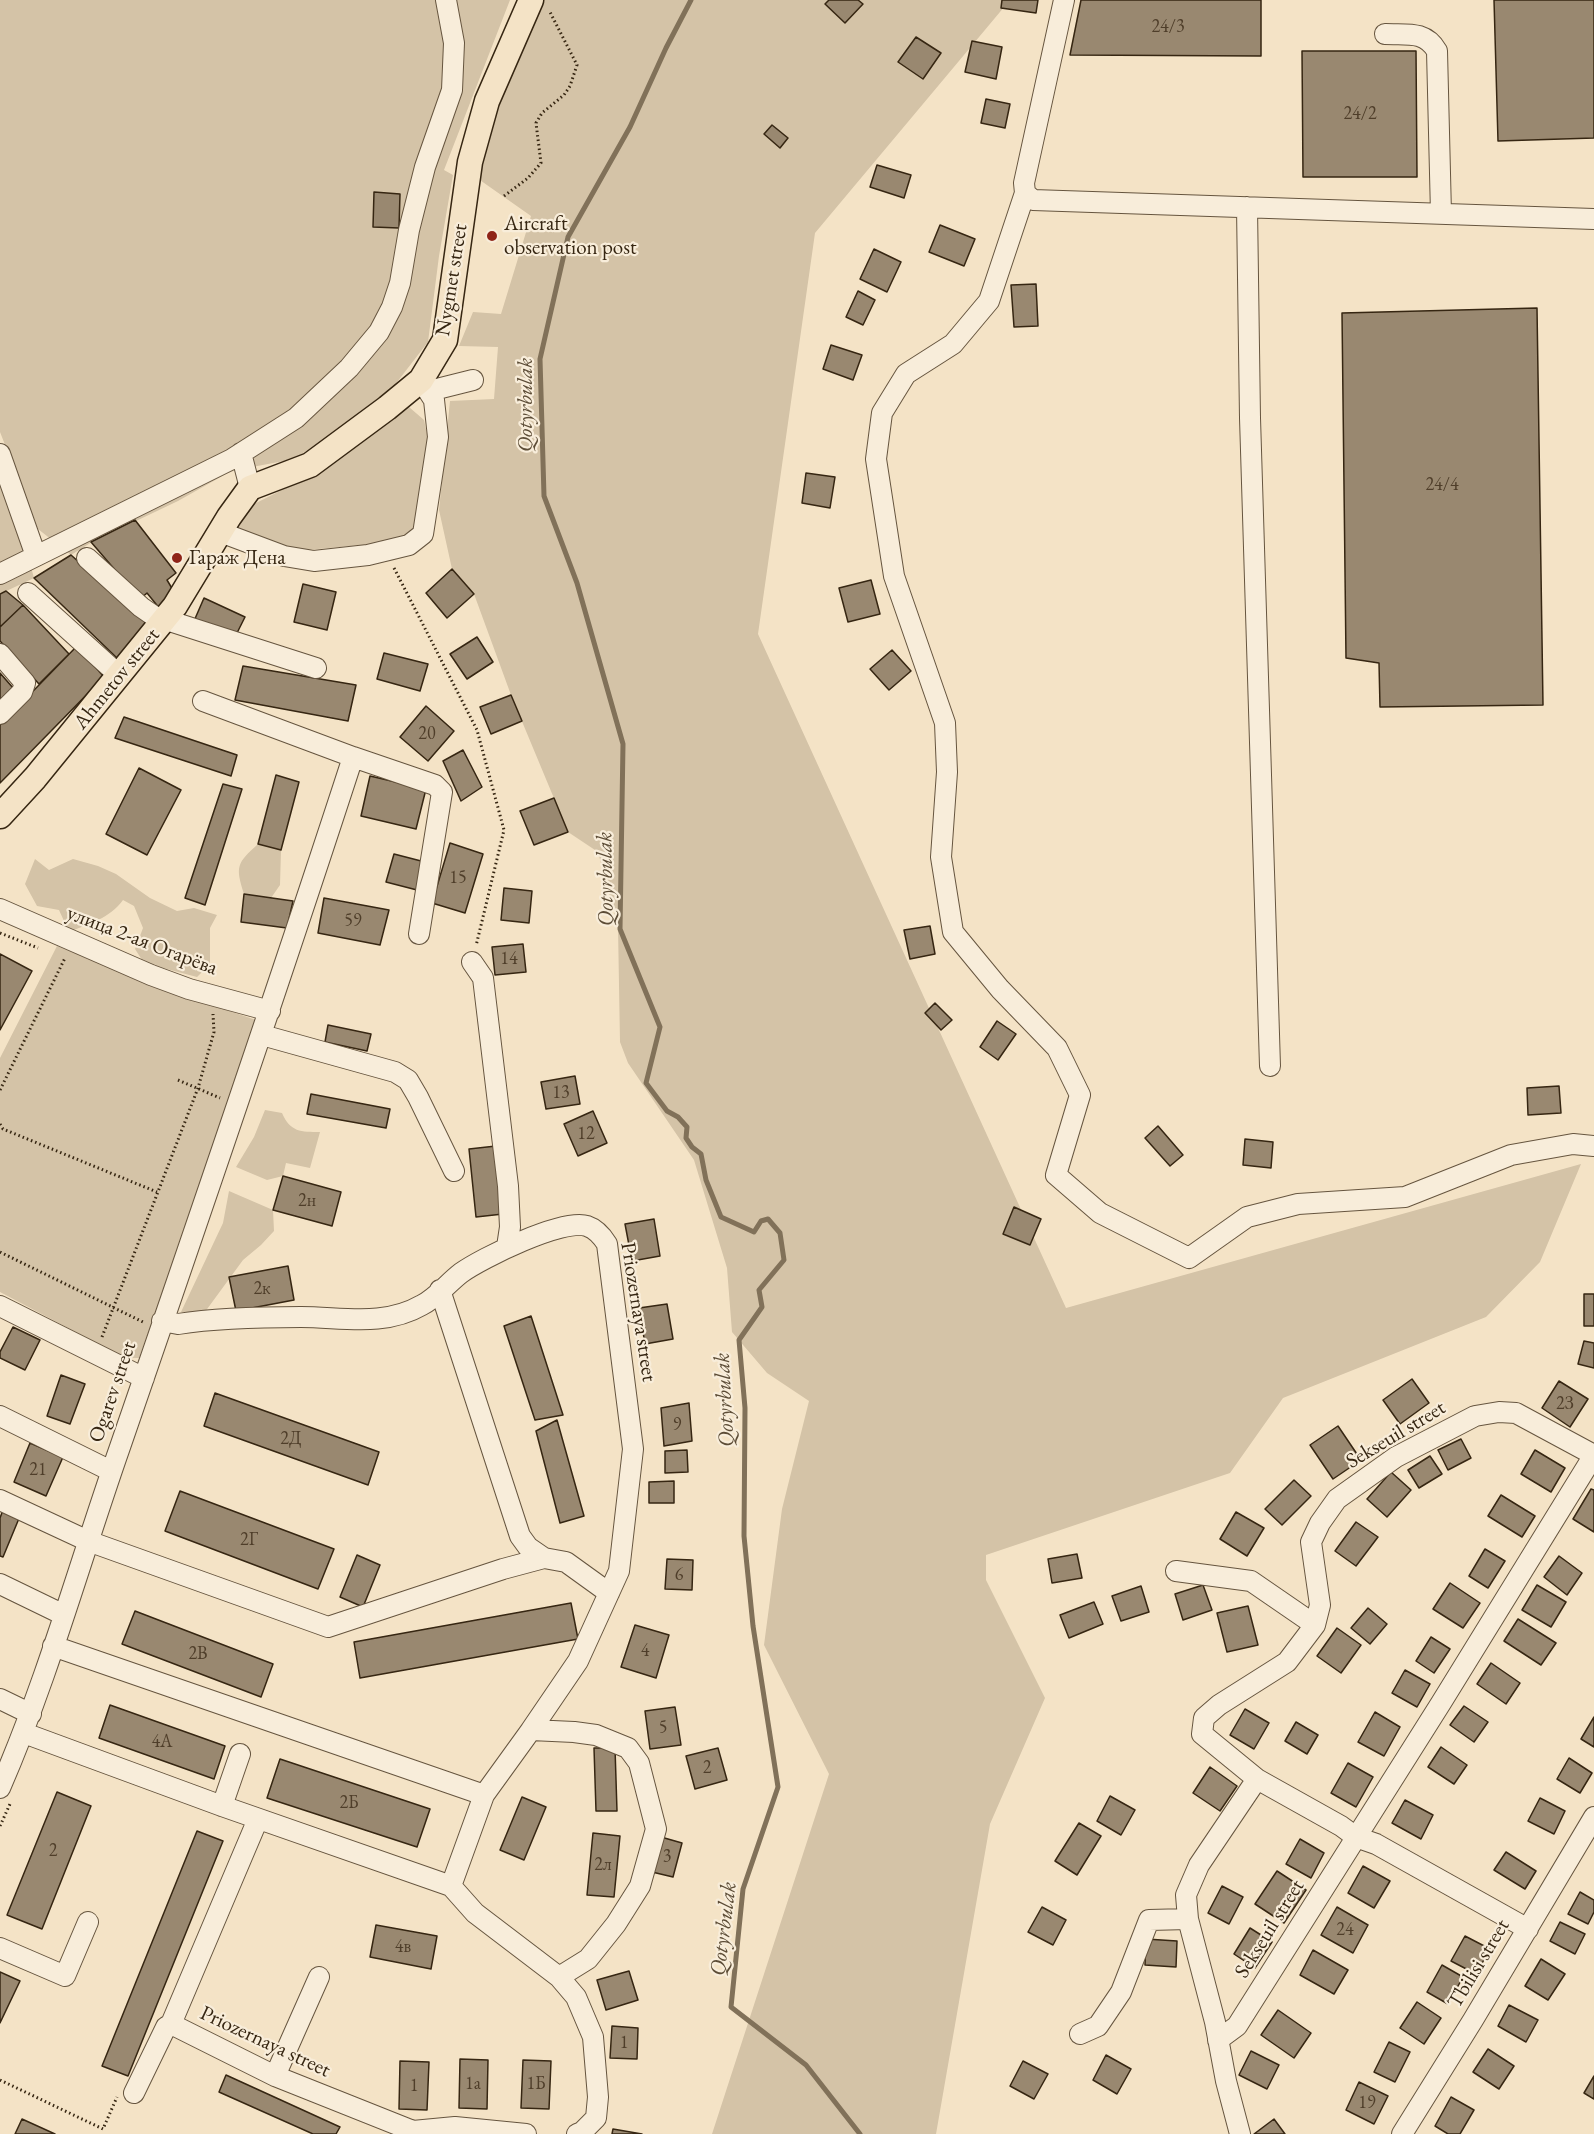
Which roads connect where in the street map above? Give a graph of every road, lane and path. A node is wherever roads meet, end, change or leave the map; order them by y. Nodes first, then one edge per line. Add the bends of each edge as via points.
1 (446, 0) edge
2 (1064, 0) edge
3 (540, 5) edge
4 (1385, 34) dead end
5 (1025, 193) junction
6 (504, 196) dead end
7 (1247, 207) junction
8 (1441, 214) junction
9 (1594, 219) edge
10 (473, 380) dead end
11 (425, 386) junction
12 (241, 453) junction
13 (0, 454) edge
14 (250, 488) junction
15 (220, 532) junction
16 (386, 551) junction
17 (36, 556) junction
18 (87, 558) dead end
19 (0, 574) edge
20 (28, 593) dead end
21 (165, 620) junction
22 (0, 654) edge
23 (316, 668) dead end
24 (120, 676) junction
25 (203, 701) dead end
26 (0, 714) edge
27 (353, 758) junction
28 (0, 816) edge
29 (0, 909) edge
30 (419, 934) dead end
31 (65, 958) dead end
32 (472, 962) joint
33 (270, 1011) junction
34 (213, 1014) dead end
35 (262, 1035) junction
36 (1270, 1066) dead end
37 (178, 1080) dead end
38 (198, 1088) junction
39 (0, 1090) edge
40 (238, 1106) junction
41 (0, 1124) edge
42 (3, 1129) junction
43 (0, 1134) edge
44 (1594, 1146) edge
45 (454, 1171) dead end
46 (158, 1192) junction
47 (507, 1247) junction
48 (0, 1252) edge
49 (440, 1290) junction
50 (0, 1306) edge
51 (113, 1307) junction
52 (154, 1322) junction
53 (95, 1354) junction
54 (144, 1378) junction
55 (0, 1416) edge
56 (1594, 1455) edge
57 (111, 1471) junction
58 (0, 1500) edge
59 (88, 1541) junction
60 (544, 1558) junction
61 (1176, 1571) dead end
62 (0, 1584) edge
63 (609, 1593) junction
64 (64, 1615) junction
65 (1315, 1625) junction
66 (54, 1646) junction
67 (0, 1699) edge
68 (31, 1714) junction
69 (531, 1730) junction
70 (24, 1733) junction
71 (240, 1754) dead end
72 (1257, 1779) junction
73 (0, 1788) edge
74 (484, 1795) junction
75 (222, 1806) junction
76 (1594, 1817) edge
77 (258, 1819) junction
78 (1356, 1838) junction
79 (451, 1887) junction
80 (1188, 1919) junction
81 (88, 1922) dead end
82 (1528, 1929) junction
83 (0, 1948) edge
84 (319, 1977) dead end
85 (559, 1977) junction
86 (171, 2024) junction
87 (1080, 2034) dead end
88 (1218, 2040) junction
89 (275, 2076) junction
90 (0, 2080) edge
91 (134, 2093) joint
92 (415, 2132) edge
93 (526, 2134) edge
94 (578, 2134) edge
95 (1239, 2134) edge
96 (1402, 2134) edge

1 - 12 street via 454,43 452,90 425,167 392,307 380,332 349,368 297,418
2 - 5 street
3 - 6 path via 577,65 570,86 536,123 541,163
3 - 11 main road, Nygmet street via 487,101 470,162 445,340
4 - 8 street via 1421,35 1432,41 1437,51
5 - 7 street via 1033,200
5 - 44 street via 988,301 952,344 906,374 882,413 876,459 894,576 945,723 947,772 941,857 953,932 1000,989 1057,1048 1080,1095 1056,1175 1100,1213 1189,1258 1247,1217 1298,1204 1405,1197 1511,1155 1573,1144
7 - 8 street
7 - 36 street
8 - 9 street
10 - 11 street
11 - 14 main road, Nygmet street via 387,408 310,465
11 - 16 street via 434,400 438,437 423,534 409,545
12 - 14 street
12 - 17 street
13 - 17 street
14 - 15 main road
15 - 16 street via 284,556 314,561
15 - 21 main road, Ahmetov street
16 - 32 path via 477,730 504,830
17 - 19 street
18 - 21 street via 141,607
20 - 24 street
21 - 23 street
21 - 24 main road, Ahmetov street
22 - 26 street via 25,683 22,692
24 - 28 main road, Ahmetov street
25 - 27 street
27 - 30 street via 435,785 442,792
27 - 33 street, Ogarev street
29 - 33 street, улица 2-ая Огарёва via 151,975
31 - 39 path
32 - 47 street via 483,978 507,1186
33 - 35 street, Ogarev street
34 - 38 path via 214,1032
35 - 40 street, Ogarev street
35 - 45 street via 395,1072 408,1080
37 - 38 path
38 - 40 path
38 - 46 path
40 - 52 street, Ogarev street
41 - 42 path
42 - 43 path
42 - 46 path
46 - 51 path
47 - 49 street, Priozernaya street
47 - 63 street, Priozernaya street via 569,1225 586,1226 601,1234 607,1244 633,1449 620,1571
48 - 51 path
49 - 52 street, Priozernaya street via 424,1305 395,1317
49 - 60 street via 520,1536
50 - 53 street
51 - 52 path
51 - 53 path
52 - 54 street, Ogarev street
53 - 54 street
54 - 57 street, Ogarev street
55 - 57 street
56 - 65 street, Sekseuil street via 1516,1413 1499,1412 1475,1416 1396,1457 1337,1499 1320,1523 1311,1542 1320,1605
56 - 78 street, Sekseuil street
57 - 59 street, Ogarev street
58 - 59 street
59 - 60 street via 328,1627
59 - 64 street, Ogarev street
60 - 63 street via 566,1562
61 - 65 street via 1251,1581
62 - 64 street
63 - 69 street, Priozernaya street via 578,1661
64 - 66 street, Ogarev street
65 - 72 street, Sekseuil street via 1287,1662 1204,1718 1202,1734
66 - 68 street, Ogarev street
66 - 74 street
67 - 68 street
68 - 70 street, Ogarev street
69 - 74 street, Priozernaya street
69 - 85 street via 596,1736 628,1748 639,1763 656,1829 640,1886 616,1924 588,1959
70 - 73 street, Ogarev street
70 - 75 street
71 - 75 street
72 - 78 street, Sekseuil street
72 - 80 street via 1199,1865 1186,1895
74 - 79 street, Priozernaya street
75 - 77 street
76 - 82 street, Tbilisi street
77 - 79 street
77 - 86 street
78 - 82 street, Sekseuil street via 1376,1844
78 - 88 street, Sekseuil street via 1237,2026
79 - 85 street via 475,1913
80 - 87 street via 1149,1920 1121,1992 1098,2026
80 - 88 street
81 - 83 street via 64,1976
82 - 96 street, Tbilisi street
84 - 89 street
85 - 94 street via 576,1997 593,2037 596,2118
86 - 89 street, Priozernaya street
86 - 91 street, Priozernaya street
88 - 95 street
89 - 92 street, Priozernaya street
90 - 91 path via 103,2129 120,2089
92 - 93 street, Priozernaya street via 455,2127

